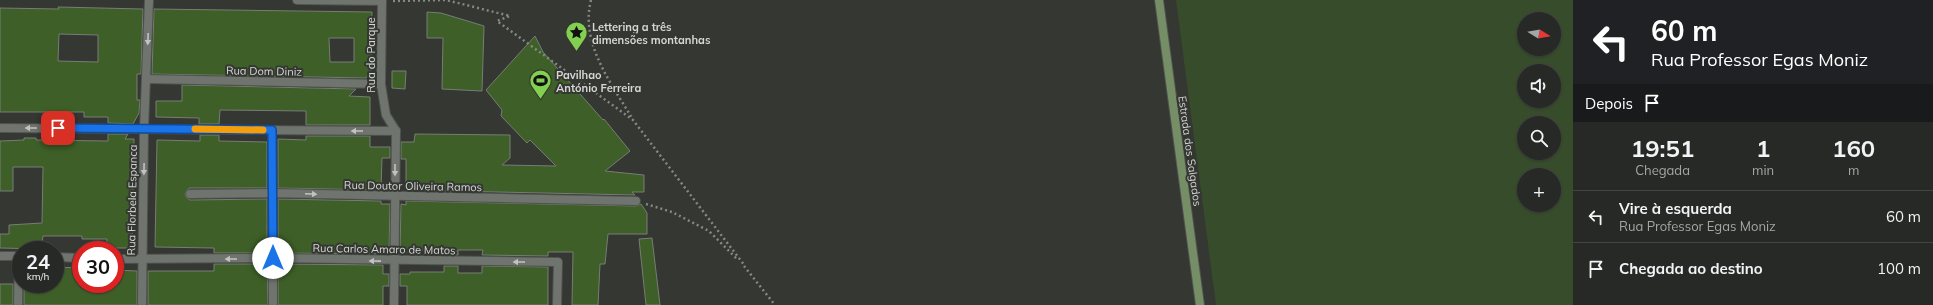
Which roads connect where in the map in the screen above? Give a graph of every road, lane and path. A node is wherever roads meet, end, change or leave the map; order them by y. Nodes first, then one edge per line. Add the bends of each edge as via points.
1 (149, 0) edge
2 (297, 0) edge
3 (382, 0) edge
4 (591, 0) edge
5 (1158, 0) edge
6 (147, 79) junction
7 (381, 84) junction
8 (634, 120) junction
9 (0, 128) edge
10 (144, 129) junction
11 (272, 130) junction
12 (396, 131) junction
13 (272, 193) junction
14 (190, 194) dead end
15 (395, 196) junction
16 (636, 201) joint
17 (0, 256) edge
18 (12, 256) edge
19 (273, 258) junction
20 (124, 259) edge
21 (143, 260) junction
22 (395, 261) junction
23 (745, 266) junction
24 (18, 293) edge
25 (18, 305) edge
26 (142, 305) edge
27 (273, 305) edge
28 (394, 305) edge
29 (557, 305) edge
30 (775, 305) edge
31 (1200, 305) edge

1 -> 6 street, Rua Florbela Espanca
2 - 3 street
3 - 7 street, Rua do Parque
3 - 8 path via 446,0 510,16 496,21
4 - 8 path via 590,37 602,69
5 - 31 main road, Estrada dos Salgados
6 - 7 street, Rua Dom Diniz
6 - 10 street, Rua Florbela Espanca
7 - 12 street, Rua do Parque via 386,115
8 - 23 path
10 -> 9 street
10 - 11 street
10 -> 21 street, Rua Florbela Espanca
12 -> 11 street
11 - 13 street
12 -> 15 street
13 - 14 street, Rua Doutor Oliveira Ramos
13 -> 15 street, Rua Doutor Oliveira Ramos
13 - 19 street
15 - 16 street, Rua Doutor Oliveira Ramos
15 - 22 street
16 - 23 path via 672,212 709,231
17 - 18 street
19 -> 21 street, Rua Carlos Amaro de Matos
22 -> 19 street, Rua Carlos Amaro de Matos
19 - 27 street
20 - 21 street, Rua Carlos Amaro de Matos
21 - 26 street, Rua Florbela Espanca
22 - 28 street
29 -> 22 street, Rua Carlos Amaro de Matos via 558,262
23 - 30 path
24 - 25 street

